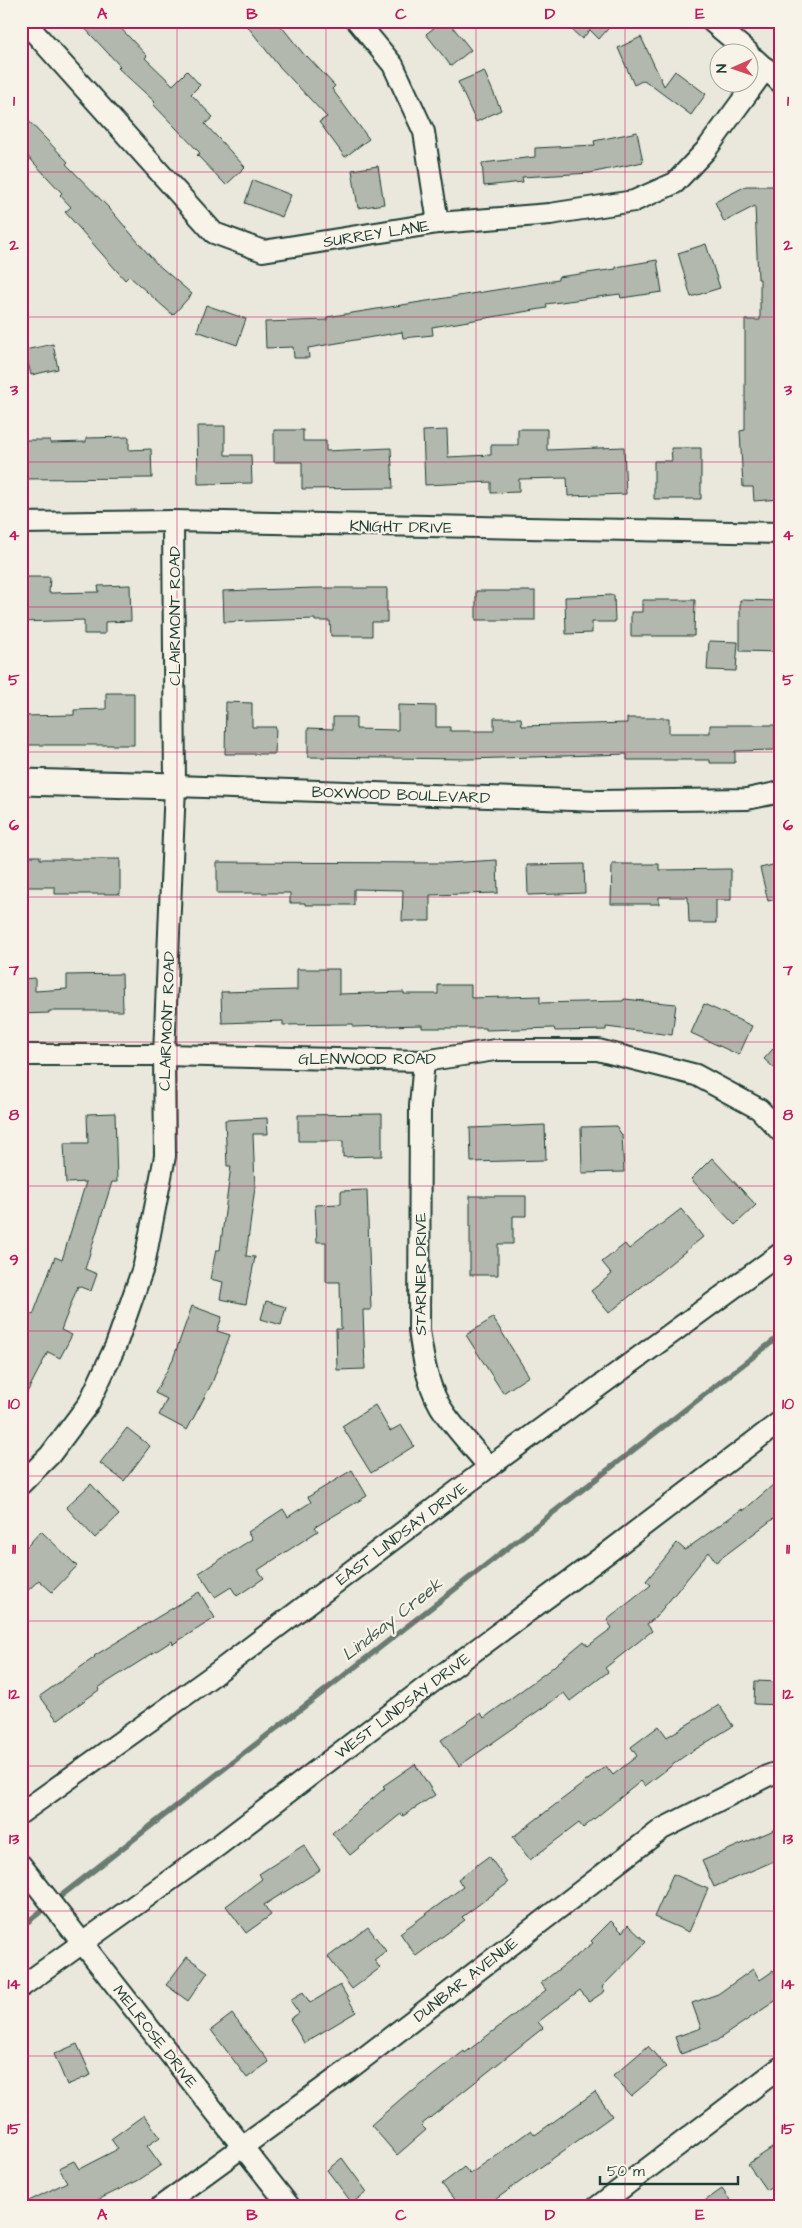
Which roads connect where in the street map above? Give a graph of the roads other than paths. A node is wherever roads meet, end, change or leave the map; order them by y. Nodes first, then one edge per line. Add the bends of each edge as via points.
1 (24, 21) edge
2 (357, 21) edge
3 (711, 21) edge
4 (736, 42) edge
5 (760, 63) edge
6 (766, 68) junction
7 (781, 83) edge
8 (438, 223) junction
9 (173, 521) junction
10 (21, 523) edge
11 (781, 533) edge
12 (21, 782) edge
13 (175, 786) junction
14 (781, 792) edge
15 (21, 1055) edge
16 (164, 1055) junction
17 (424, 1060) junction
18 (781, 1132) edge
19 (781, 1253) edge
20 (781, 1421) edge
21 (489, 1467) junction
22 (21, 1484) edge
23 (781, 1772) edge
24 (21, 1814) edge
25 (25, 1870) edge
26 (83, 1942) junction
27 (21, 1987) edge
28 (781, 2067) edge
29 (243, 2146) junction
30 (618, 2201) edge
31 (160, 2207) edge
32 (290, 2207) edge
33 (596, 2207) edge

1 - 8 street, SURREY LANE via 214,233 263,251
2 - 8 street via 393,64 424,132
3 - 4 street
5 - 6 street
6 - 7 street
6 - 8 street, SURREY LANE via 706,150 675,183 634,201 550,214
9 - 10 street, KNIGHT DRIVE
9 - 11 street, KNIGHT DRIVE
9 - 13 street, CLAIRMONT ROAD
12 - 13 street, BOXWOOD BOULEVARD
13 - 14 street, BOXWOOD BOULEVARD via 599,801 746,798
13 - 16 street, CLAIRMONT ROAD
15 - 16 street, GLENWOOD ROAD
16 - 17 street, GLENWOOD ROAD
16 - 22 street, CLAIRMONT ROAD via 165,1156 144,1265 116,1345 88,1403 50,1455
17 - 18 street, GLENWOOD ROAD via 495,1050 598,1050 696,1075 759,1108
17 - 21 street, STARNER DRIVE via 420,1106 419,1330 422,1357 430,1384 445,1414
19 - 21 street, EAST LINDSAY DRIVE
20 - 26 street, WEST LINDSAY DRIVE via 219,1844
21 - 24 street, EAST LINDSAY DRIVE via 215,1674
23 - 29 street, DUNBAR AVENUE via 662,1829 348,2070
25 - 26 street, MELROSE DRIVE
26 - 27 street, WEST LINDSAY DRIVE
26 - 29 street, MELROSE DRIVE
28 - 30 street
29 - 31 street, DUNBAR AVENUE
29 - 32 street, MELROSE DRIVE
30 - 33 street

